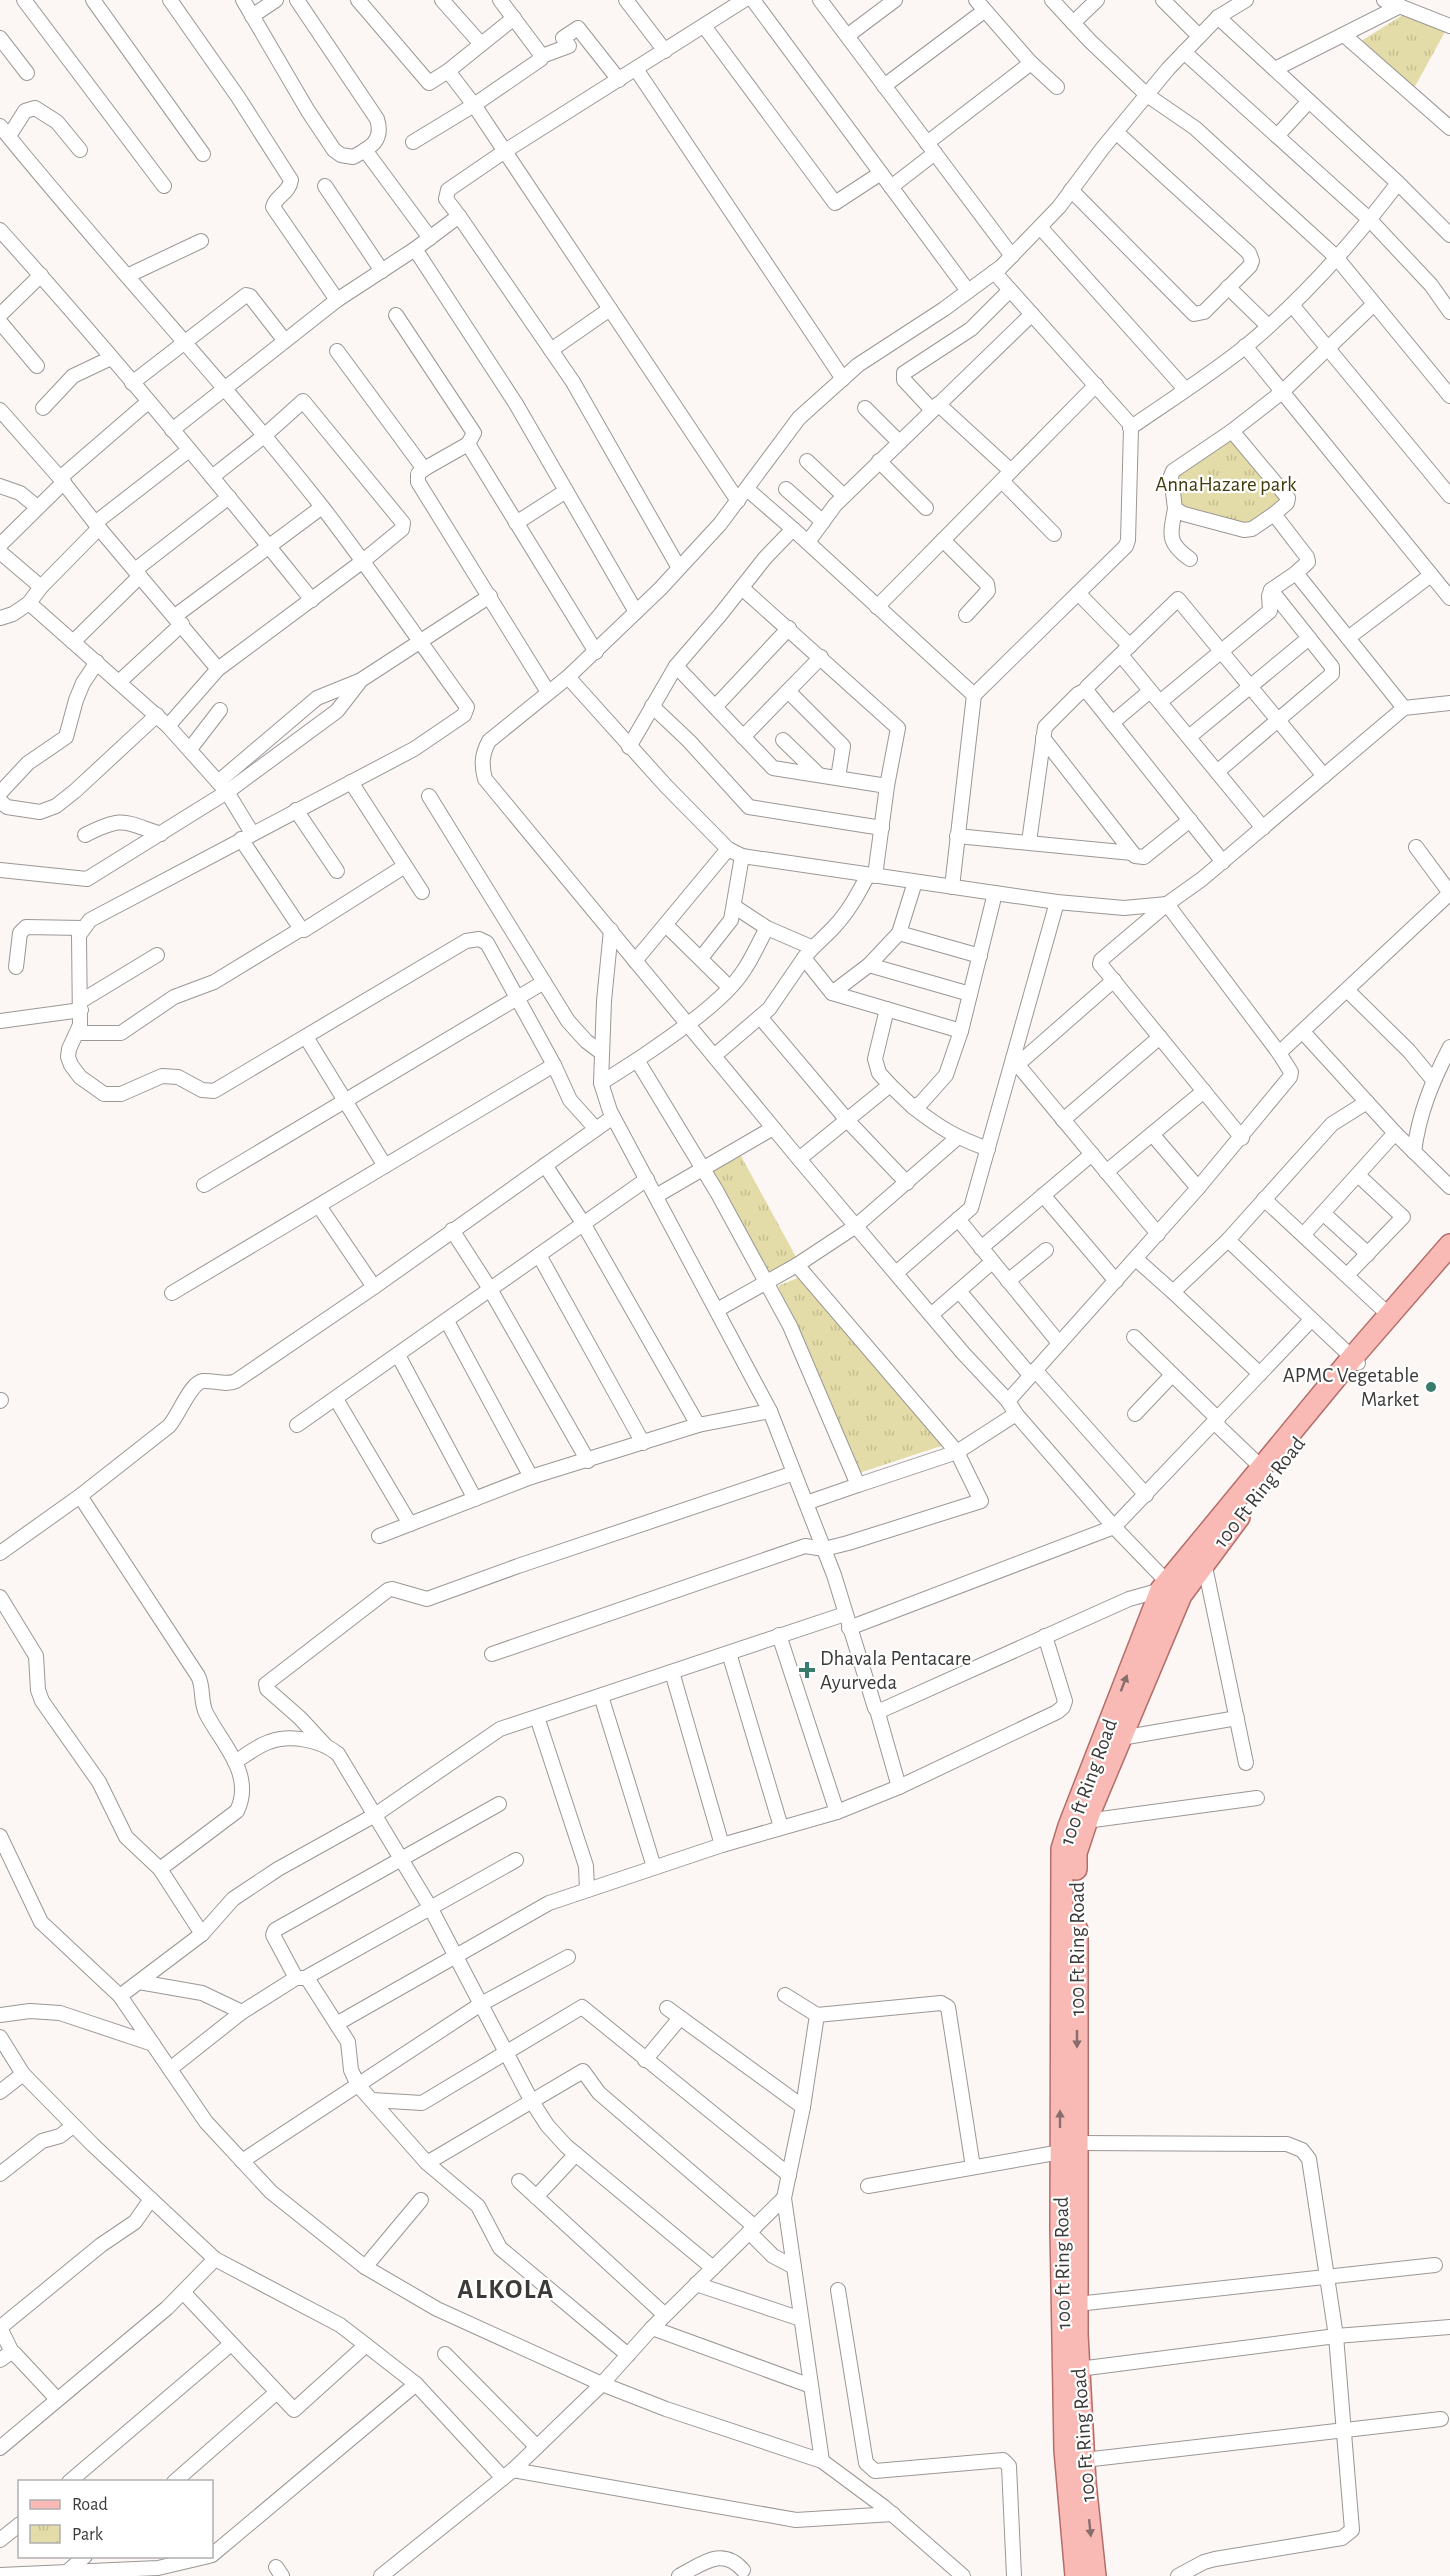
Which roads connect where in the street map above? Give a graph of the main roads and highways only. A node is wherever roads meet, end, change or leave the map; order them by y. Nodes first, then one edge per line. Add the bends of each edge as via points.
1 (1450, 1245) edge
2 (1450, 1255) edge
3 (1355, 1361) junction
4 (1170, 1589) junction
5 (1069, 2147) junction
6 (1076, 2576) edge
7 (1095, 2576) edge

1 - 3 main road, 100 ft Ring Road
2 - 3 main road, 100 Ft Ring Road
3 - 4 main road, 100 ft Ring Road via 1261,1467
3 - 4 main road, 100 Ft Ring Road via 1204,1562
4 -> 5 main road, 100 Ft Ring Road via 1121,1738 1076,1853
5 -> 4 main road, 100 ft Ring Road via 1062,1849
5 - 6 main road, 100 ft Ring Road via 1065,2450
5 -> 7 main road, 100 Ft Ring Road via 1084,2460

